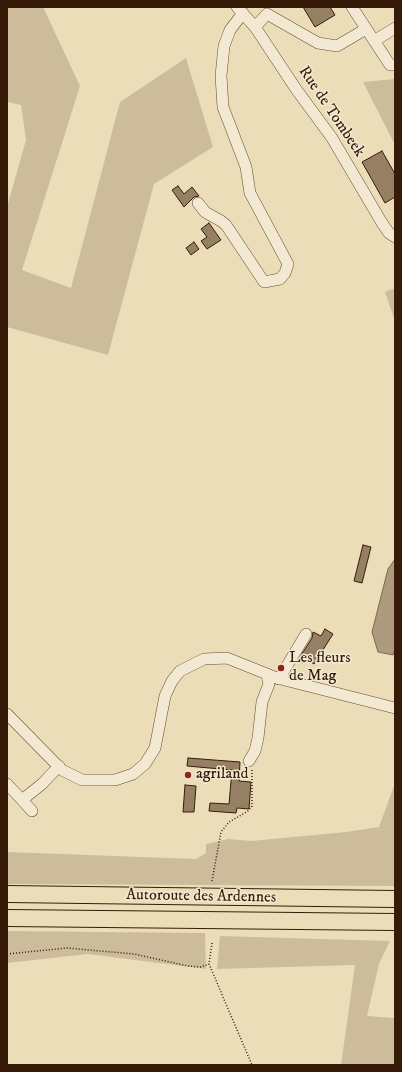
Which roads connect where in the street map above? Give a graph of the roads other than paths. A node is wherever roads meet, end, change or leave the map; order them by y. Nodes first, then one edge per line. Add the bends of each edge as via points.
1 (352, 7) edge
2 (240, 10) edge
3 (267, 10) edge
4 (255, 27) junction
5 (395, 28) edge
6 (366, 29) junction
7 (374, 41) junction
8 (395, 65) edge
9 (198, 203) dead end
10 (395, 237) edge
11 (306, 634) dead end
12 (267, 675) junction
13 (279, 679) junction
14 (395, 708) edge
15 (7, 714) edge
16 (59, 766) junction
17 (251, 767) road end
18 (7, 784) edge
19 (22, 800) junction
20 (32, 811) dead end
21 (7, 894) edge
22 (395, 899) edge
23 (7, 918) edge
24 (395, 922) edge

1 - 6 street
2 - 4 street, Rue de Tombeek
2 - 9 street via 224,46 220,76 223,107 246,167 250,193 288,264 280,279 264,282 226,225 205,212
3 - 4 street
3 - 6 street via 318,43 337,46
4 - 10 street, Rue de Tombeek via 332,138 382,223
5 - 7 street
6 - 7 street
7 - 8 street via 390,65
11 - 13 street
12 - 13 street
12 - 16 street via 227,658 204,659 191,664 180,671 172,681 165,696 154,748 145,764 133,774 115,780 82,780
12 - 17 street via 269,684 262,702 258,738
13 - 14 street
15 - 16 street
16 - 19 street
18 - 19 street
19 - 20 street
21 - 22 highway, Autoroute des Ardennes
23 - 24 highway, Autoroute des Ardennes

